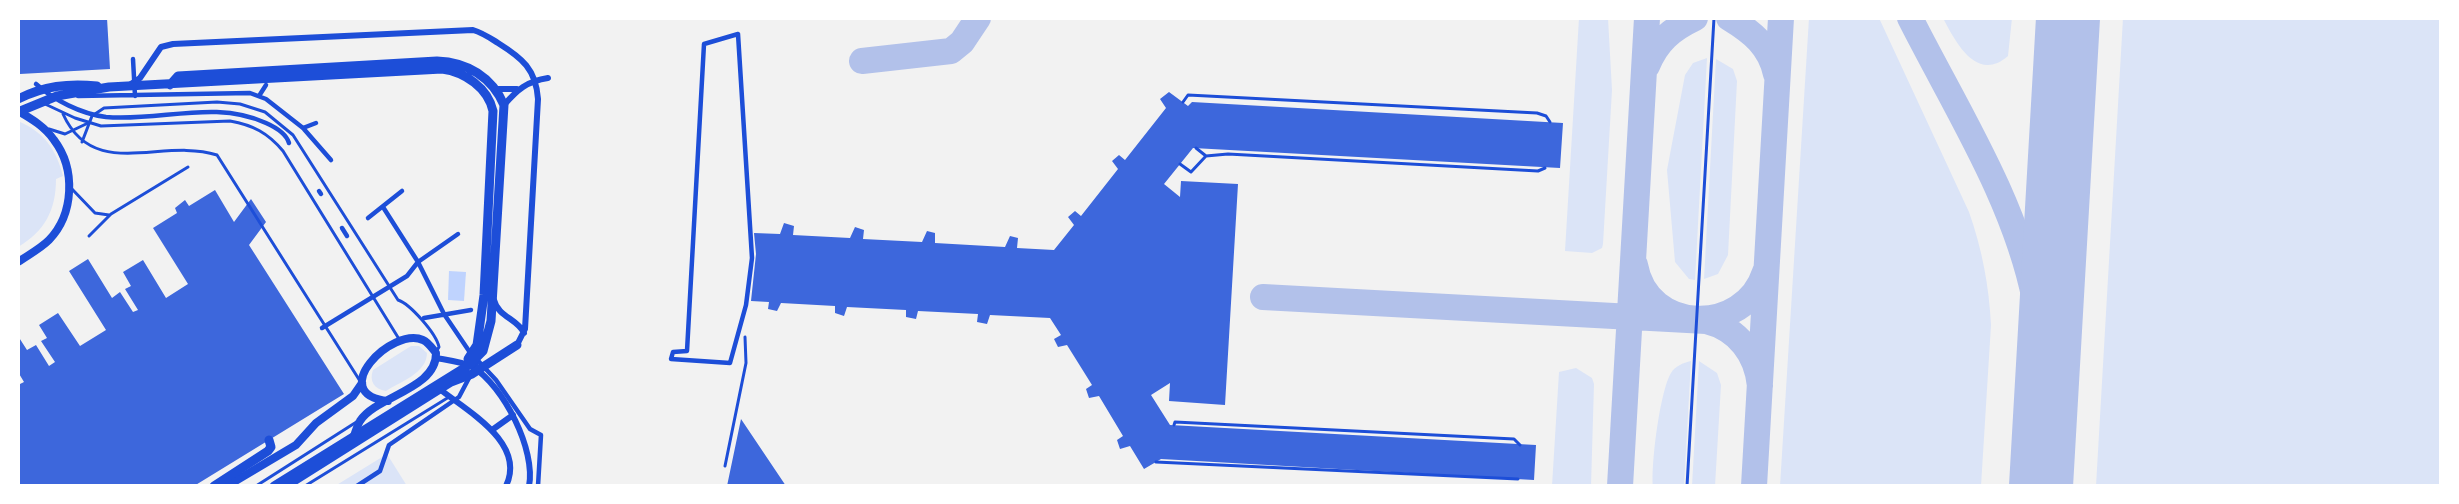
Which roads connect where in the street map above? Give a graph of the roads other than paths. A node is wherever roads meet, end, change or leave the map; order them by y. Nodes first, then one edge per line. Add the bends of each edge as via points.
1 (1714, 18) edge
2 (704, 45) joint
3 (133, 59) dead end
4 (548, 78) dead end
5 (535, 80) junction
6 (36, 84) dead end
7 (170, 85) junction
8 (266, 85) dead end
9 (109, 87) junction
10 (132, 87) junction
11 (497, 89) junction
12 (517, 89) junction
13 (18, 93) edge
14 (48, 95) junction
15 (259, 96) junction
16 (18, 99) edge
17 (1183, 102) dead end
18 (504, 105) junction
19 (18, 111) edge
20 (62, 112) junction
21 (94, 113) junction
22 (1550, 122) dead end
23 (38, 123) junction
24 (88, 123) junction
25 (316, 123) dead end
26 (303, 128) junction
27 (72, 132) junction
28 (82, 142) junction
29 (290, 144) dead end
30 (1196, 148) dead end
31 (1206, 156) junction
32 (331, 160) dead end
33 (1180, 164) dead end
34 (188, 167) dead end
35 (1545, 168) dead end
36 (69, 187) junction
37 (402, 191) dead end
38 (382, 207) junction
39 (111, 214) junction
40 (368, 218) dead end
41 (342, 228) dead end
42 (458, 234) dead end
43 (89, 236) dead end
44 (347, 236) dead end
45 (18, 262) edge
46 (418, 262) junction
47 (390, 286) junction
48 (493, 296) junction
49 (373, 297) junction
50 (471, 310) dead end
51 (444, 314) junction
52 (424, 318) dead end
53 (323, 327) junction
54 (524, 334) junction
55 (746, 337) dead end
56 (400, 341) junction
57 (517, 345) joint
58 (436, 356) junction
59 (501, 357) junction
60 (478, 359) junction
61 (448, 377) junction
62 (423, 379) junction
63 (362, 382) junction
64 (436, 387) joint
65 (450, 397) junction
66 (388, 401) junction
67 (513, 415) junction
68 (361, 419) junction
69 (1174, 425) dead end
70 (492, 430) junction
71 (269, 440) dead end
72 (1520, 444) dead end
73 (1156, 462) dead end
74 (724, 466) dead end
75 (1518, 479) dead end
76 (214, 486) edge
77 (227, 486) edge
78 (256, 486) edge
79 (273, 486) edge
80 (281, 486) edge
81 (286, 486) edge
82 (305, 486) edge
83 (357, 486) edge
84 (506, 486) edge
85 (529, 486) edge
86 (538, 486) edge
87 (1687, 486) edge

1 - 87 lane
2 - 2 street via 738,34 752,258 746,305 730,363 671,359 673,352 687,351
3 - 10 street
4 - 5 street
5 - 10 street via 519,56 482,32 458,29 173,44 160,47
5 - 12 street
5 - 54 street via 538,99
6 - 14 street
7 - 10 main road
7 - 11 main road via 178,76 437,61 466,66
7 - 61 main road via 442,69 464,76 484,91 493,111 479,338 475,352
8 - 15 street
9 - 10 main road
9 - 16 main road via 63,84
9 - 19 main road via 57,96
10 - 14 street via 116,97
10 - 15 street via 241,91
11 - 12 street
11 - 18 main road
12 - 18 street
13 - 20 lane
14 - 21 street
15 - 26 street
17 - 22 lane via 1188,95 1526,112 1546,116
18 - 48 main road
19 - 23 street
20 - 24 lane
20 - 27 lane
21 - 24 lane
21 - 29 street via 117,117 240,113 276,128
21 - 47 lane via 104,108 217,102 265,112 293,135
23 - 27 lane via 56,132
23 - 36 street via 63,155
24 - 27 lane
24 - 28 lane
24 - 49 lane via 109,126 230,121 264,132 283,151
25 - 26 street
26 - 32 street
27 - 28 lane
28 - 53 lane via 108,153 188,151 217,155
30 - 31 lane
31 - 33 lane via 1191,172
31 - 35 lane via 1538,171
34 - 39 lane
36 - 39 lane via 95,213
36 - 45 street via 66,209 54,234
37 - 38 street
38 - 40 street
38 - 46 street
39 - 43 lane
41 - 44 street
42 - 46 street
46 - 47 street via 407,276
46 - 51 street
47 - 49 street
47 - 58 lane via 398,300 431,328 439,347
48 - 54 street via 498,311
48 - 60 main road via 487,343
49 - 53 street
49 - 56 lane
50 - 51 street
51 - 52 street
51 - 60 street
53 - 63 lane
54 - 57 street
55 - 74 lane via 746,363
56 - 58 street via 424,340
56 - 63 street via 369,362 363,370
57 - 59 main road
58 - 62 street
58 - 67 street via 472,367
59 - 60 street
59 - 81 main road via 451,382
60 - 61 main road
60 - 83 street via 459,397 388,444 380,471
60 - 86 street via 530,429 541,435
61 - 79 main road
62 - 64 street
62 - 66 street
63 - 66 street via 366,392
63 - 77 street via 353,396 316,423 296,445
64 - 65 street
65 - 70 street
65 - 82 lane
66 - 68 street
67 - 70 street
67 - 85 street via 529,452
68 - 78 lane
68 - 80 street via 348,444
69 - 72 lane via 1175,422 1514,439
70 - 84 street via 508,454 510,479
71 - 76 main road via 268,451
73 - 75 lane

